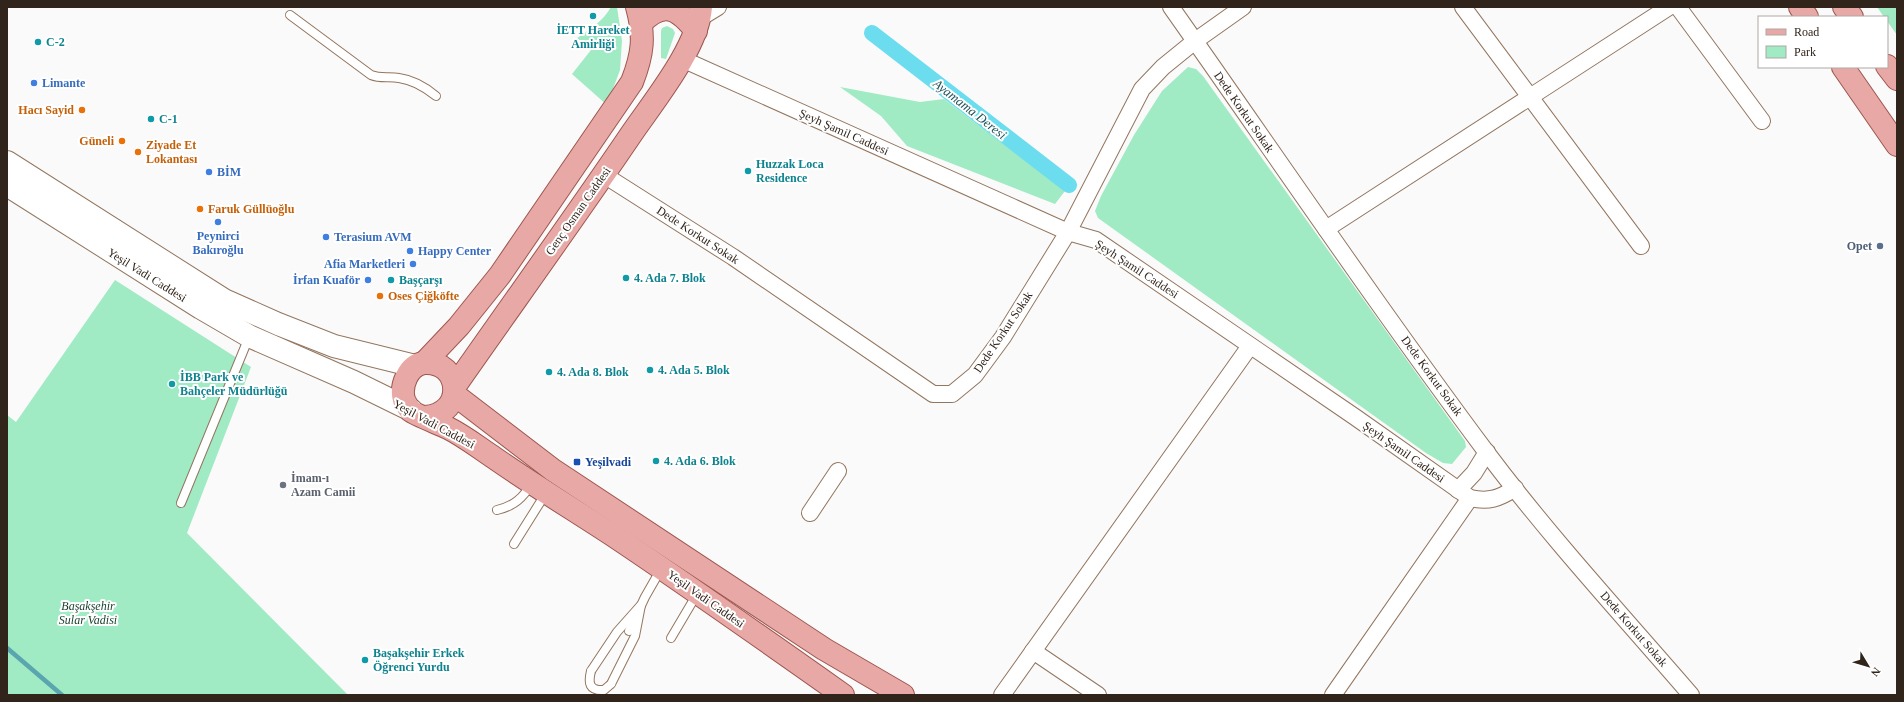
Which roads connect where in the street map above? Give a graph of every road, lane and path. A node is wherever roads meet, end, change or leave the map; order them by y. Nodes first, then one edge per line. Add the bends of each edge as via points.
1 (718, 7) edge
2 (1171, 7) edge
3 (1242, 7) edge
4 (1463, 7) edge
5 (1670, 7) edge
6 (1678, 7) edge
7 (1800, 7) edge
8 (1844, 7) edge
9 (290, 15) dead end
10 (639, 15) edge
11 (1806, 16) edge
12 (1851, 16) edge
13 (699, 19) edge
14 (1195, 41) junction
15 (682, 59) junction
16 (1888, 67) edge
17 (1843, 68) edge
18 (1897, 80) edge
19 (436, 96) dead end
20 (1531, 97) junction
21 (1762, 121) dead end
22 (1897, 145) edge
23 (7, 162) edge
24 (604, 175) junction
25 (7, 185) edge
26 (1326, 229) junction
27 (1068, 232) junction
28 (1642, 246) dead end
29 (249, 336) junction
30 (1250, 346) junction
31 (419, 365) junction
32 (455, 391) junction
33 (418, 414) junction
34 (1487, 452) junction
35 (838, 471) dead end
36 (540, 487) junction
37 (1515, 488) junction
38 (1464, 494) junction
39 (181, 503) dead end
40 (497, 510) dead end
41 (810, 512) dead end
42 (514, 544) dead end
43 (662, 568) junction
44 (698, 593) junction
45 (641, 605) junction
46 (629, 631) dead end
47 (671, 638) dead end
48 (1032, 651) junction
49 (843, 695) edge
50 (903, 695) edge
51 (1002, 695) edge
52 (1098, 695) edge
53 (1333, 695) edge
54 (1691, 695) edge

1 - 13 street
2 - 14 street
3 - 14 street, Dede Korkut Sokak
4 - 20 street
5 - 20 street
6 - 21 street
7 - 11 main road
8 - 12 main road
9 - 19 lane via 371,75 419,83
10 - 13 main road via 662,8 674,8 686,19
10 - 31 main road via 643,44 632,82 500,275 459,326
13 - 15 main road, Genç Osman Caddesi
14 - 26 street, Dede Korkut Sokak
14 - 27 street, Dede Korkut Sokak via 1142,88
15 - 24 main road, Genç Osman Caddesi
15 - 27 street, Şeyh Şamil Caddesi
16 - 18 main road
17 - 22 main road
20 - 26 street
20 - 28 street
23 - 31 main road, Yeşil Vadi Caddesi via 224,300 334,346
24 - 27 street, Dede Korkut Sokak via 733,258 933,394 952,394 975,375 1003,337
24 - 32 main road, Genç Osman Caddesi
25 - 29 main road, Yeşil Vadi Caddesi
26 - 34 street, Dede Korkut Sokak
27 - 30 street, Şeyh Şamil Caddesi via 1096,240
29 - 33 main road, Yeşil Vadi Caddesi via 354,382
29 - 39 lane
30 - 38 street, Şeyh Şamil Caddesi
30 - 48 street
31 - 32 main road via 440,366 447,371 452,378
31 - 33 main road via 405,379 402,387 406,403
32 - 33 main road via 447,409 437,415
32 - 50 main road, Yeşil Vadi Caddesi via 552,470 824,649
33 - 36 main road, Yeşil Vadi Caddesi via 459,434
34 - 37 street, Dede Korkut Sokak
34 - 38 street
35 - 41 street
36 - 40 lane via 506,508
36 - 42 lane
36 - 43 main road, Yeşil Vadi Caddesi
37 - 38 street, Şeyh Şamil Caddesi via 1491,501
37 - 54 street, Dede Korkut Sokak
38 - 53 street
43 - 44 main road, Yeşil Vadi Caddesi
43 - 45 lane
44 - 47 lane
44 - 49 main road, Yeşil Vadi Caddesi
45 - 45 lane, bridge via 635,636 611,684 604,690 596,690 589,680 591,671 617,632
45 - 46 lane
48 - 51 street
48 - 52 street

